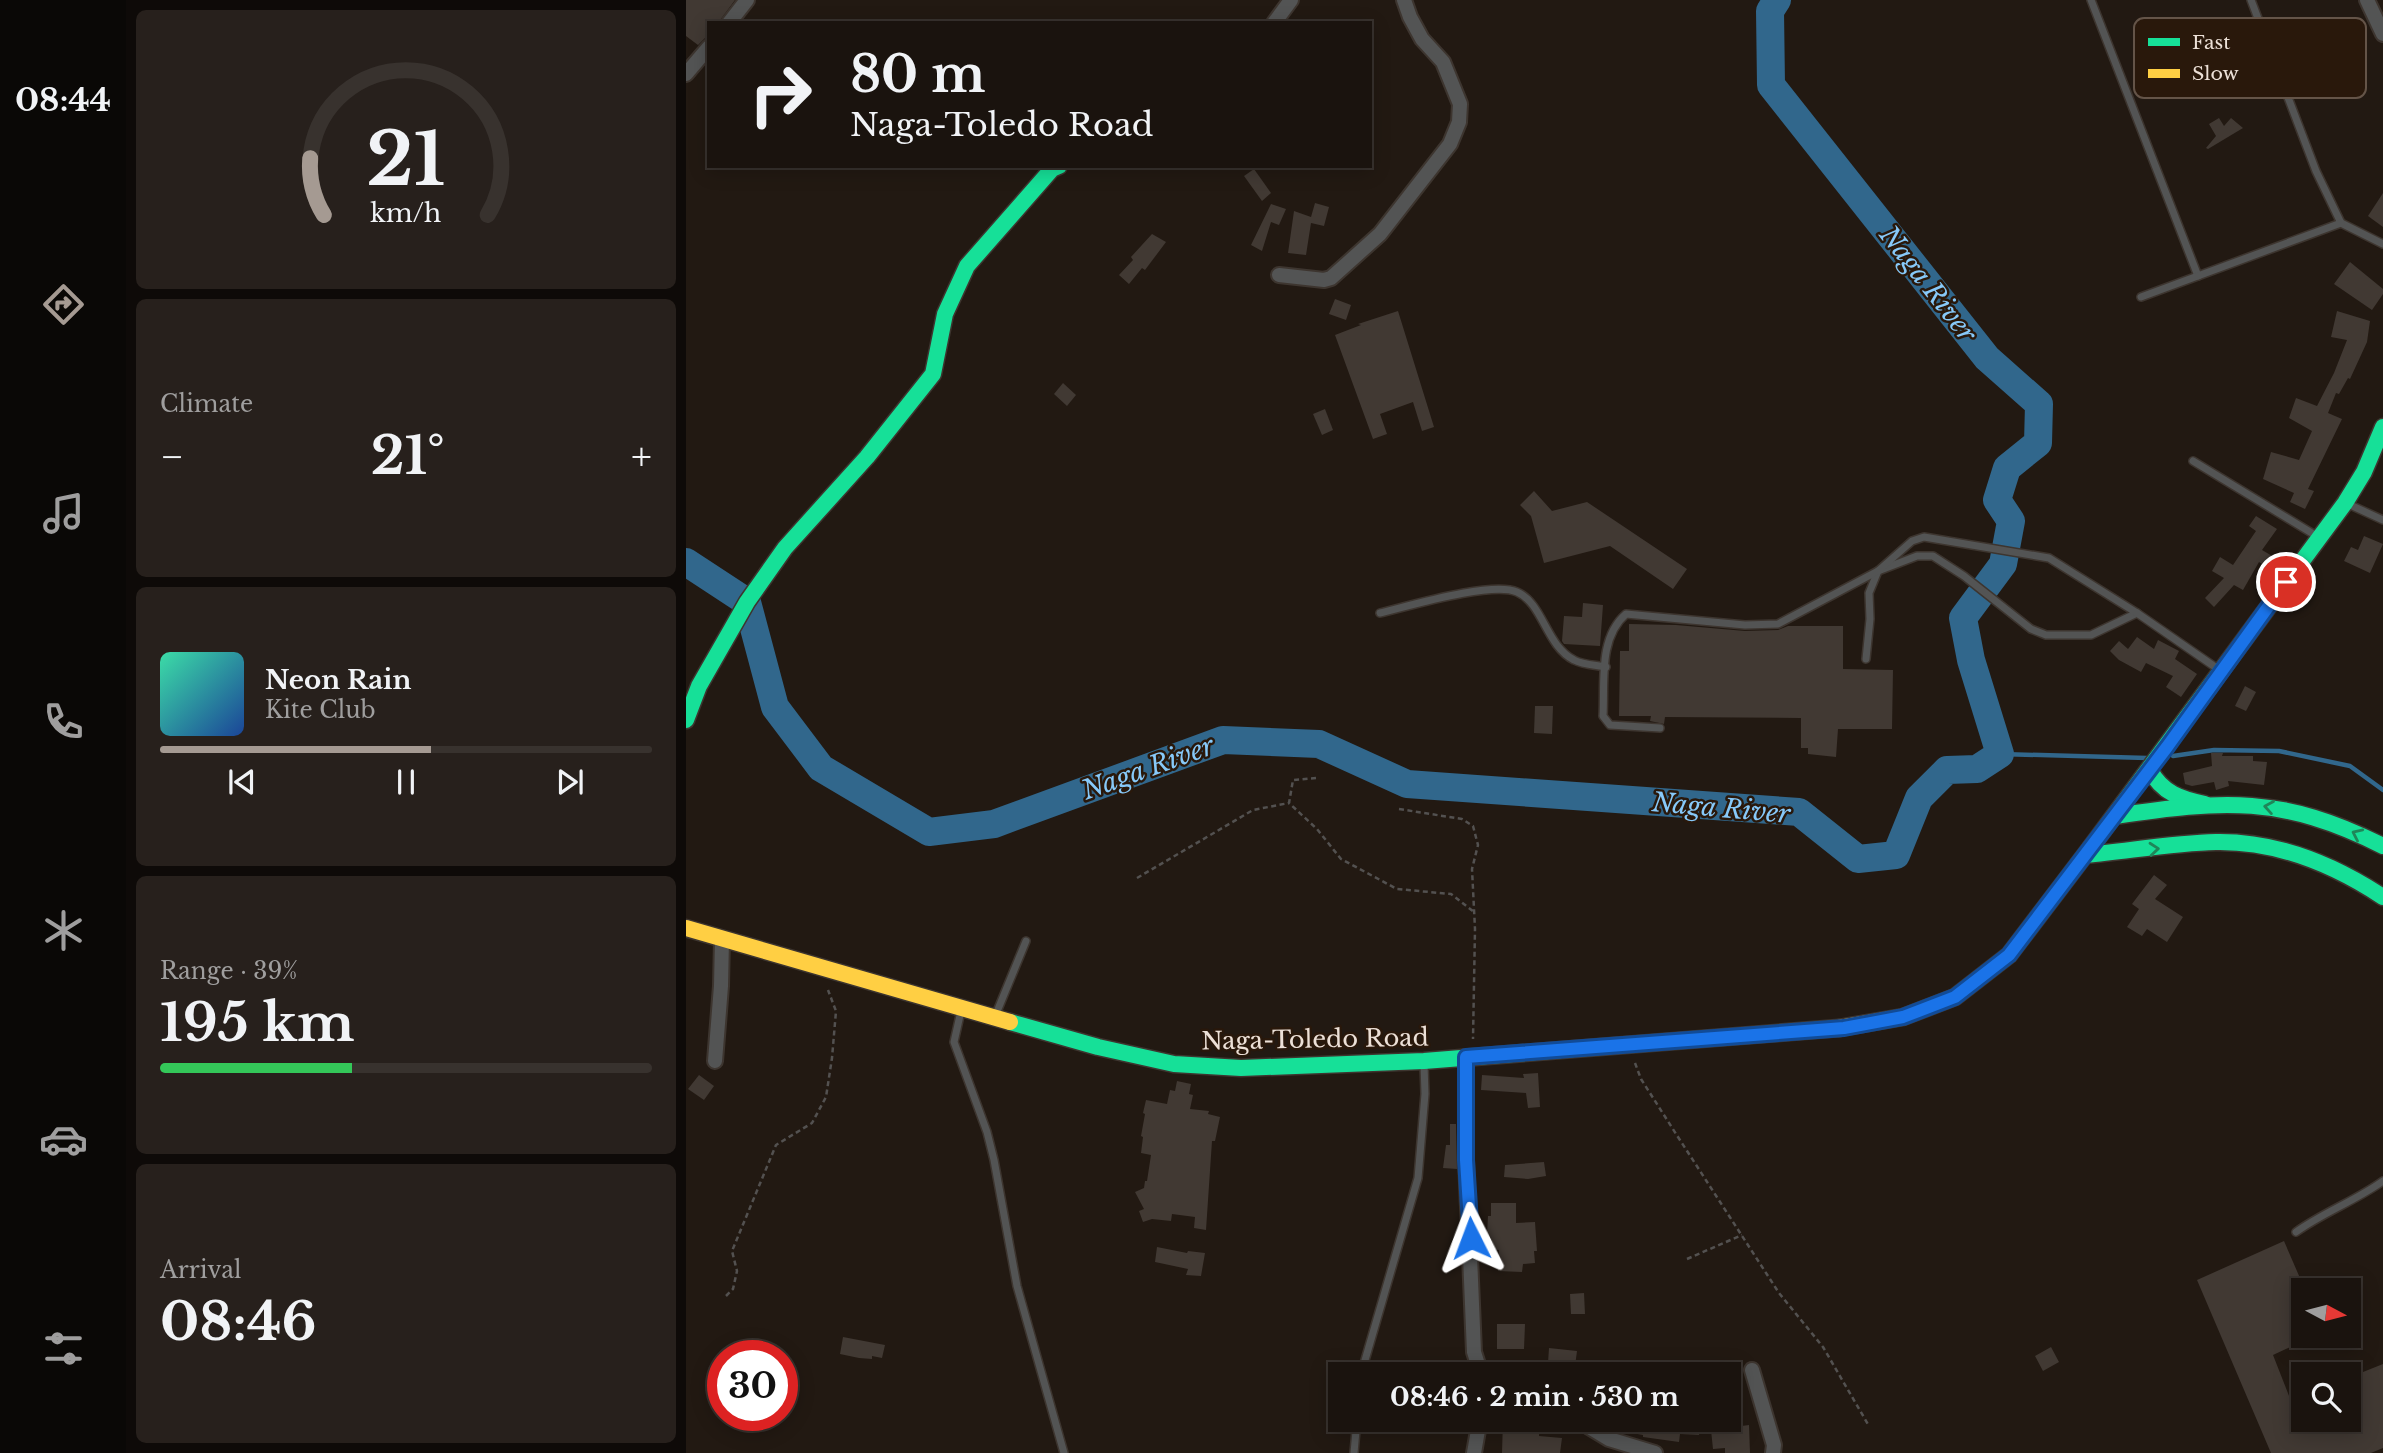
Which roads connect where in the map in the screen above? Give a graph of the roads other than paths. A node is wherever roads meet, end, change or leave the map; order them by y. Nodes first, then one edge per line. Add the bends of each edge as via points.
1 (747, 0) edge
2 (1291, 0) edge
3 (1404, 0) edge
4 (2091, 0) edge
5 (2251, 0) edge
6 (2367, 0) edge
7 (2258, 18) edge
8 (731, 21) edge
9 (1275, 21) edge
10 (2383, 34) edge
11 (707, 49) edge
12 (686, 74) edge
13 (2288, 98) edge
14 (1054, 168) edge
15 (2341, 223) junction
16 (2383, 244) edge
17 (1279, 275) dead end
18 (2198, 276) junction
19 (2141, 297) dead end
20 (2383, 427) edge
21 (2193, 461) dead end
22 (2344, 503) junction
23 (2383, 520) edge
24 (2319, 538) junction
25 (1878, 571) junction
26 (1380, 613) dead end
27 (2137, 613) junction
28 (1866, 659) dead end
29 (1606, 667) junction
30 (2221, 672) junction
31 (686, 720) edge
32 (1660, 727) dead end
33 (2152, 767) junction
34 (2205, 804) junction
35 (2115, 816) junction
36 (2383, 846) edge
37 (2086, 855) junction
38 (2383, 897) edge
39 (686, 928) edge
40 (722, 939) junction
41 (1026, 941) dead end
42 (961, 1008) junction
43 (995, 1017) junction
44 (1469, 1057) junction
45 (715, 1061) dead end
46 (1424, 1061) junction
47 (2383, 1181) edge
48 (2296, 1232) dead end
49 (1364, 1362) edge
50 (1477, 1362) edge
51 (1752, 1370) dead end
52 (1356, 1432) edge
53 (1478, 1432) edge
54 (1597, 1432) edge
55 (1064, 1453) edge
56 (1354, 1453) edge
57 (1474, 1453) edge
58 (1655, 1453) edge
59 (1773, 1453) edge

1 - 8 street
2 - 9 street
3 - 17 street via 1422,39 1443,62 1460,104 1460,122 1450,144 1380,234 1331,278
4 - 18 lane
5 - 7 lane
6 - 10 street
11 - 12 street
13 - 15 lane
14 - 31 main road via 967,266 945,314 933,374 867,457 785,548 747,602 699,686
15 - 16 lane
15 - 18 lane
18 - 19 lane
20 - 22 main road, Naga-Toledo Road via 2364,472
21 - 24 lane
22 - 23 lane
22 - 24 main road, Naga-Toledo Road
24 - 30 main road, Naga-Toledo Road
25 - 27 lane via 1912,541 1935,537 2049,558
25 - 27 lane via 1917,556 1934,556 2031,629 2046,635 2091,635
25 - 28 lane via 1869,593
25 - 29 lane via 1777,624 1626,614 1609,636
26 - 29 lane via 1459,595 1504,589 1519,592 1551,640 1574,660
27 - 30 lane
29 - 32 lane via 1603,716 1610,725
30 - 33 main road, Naga-Toledo Road
33 - 34 main road via 2160,788 2172,796
33 - 35 main road, Naga-Toledo Road
34 - 35 main road
36 -> 34 main road via 2331,822 2289,811
35 - 37 main road, Naga-Toledo Road
37 -> 38 main road via 2216,842 2270,847 2312,859
37 - 44 main road, Naga-Toledo Road via 2009,955 1955,997 1903,1017 1844,1028
39 - 40 main road, Naga-Toledo Road
40 - 42 main road, Naga-Toledo Road
40 - 45 street
41 - 43 lane
42 - 43 main road, Naga-Toledo Road
42 - 55 lane via 954,1042 992,1150 1017,1286
43 - 46 main road, Naga-Toledo Road via 1174,1064 1241,1068
44 - 46 main road, Naga-Toledo Road
44 - 50 street via 1466,1160
46 - 49 lane via 1418,1178
47 - 48 lane
51 - 59 street
52 - 56 lane
53 - 57 street
54 - 58 street

